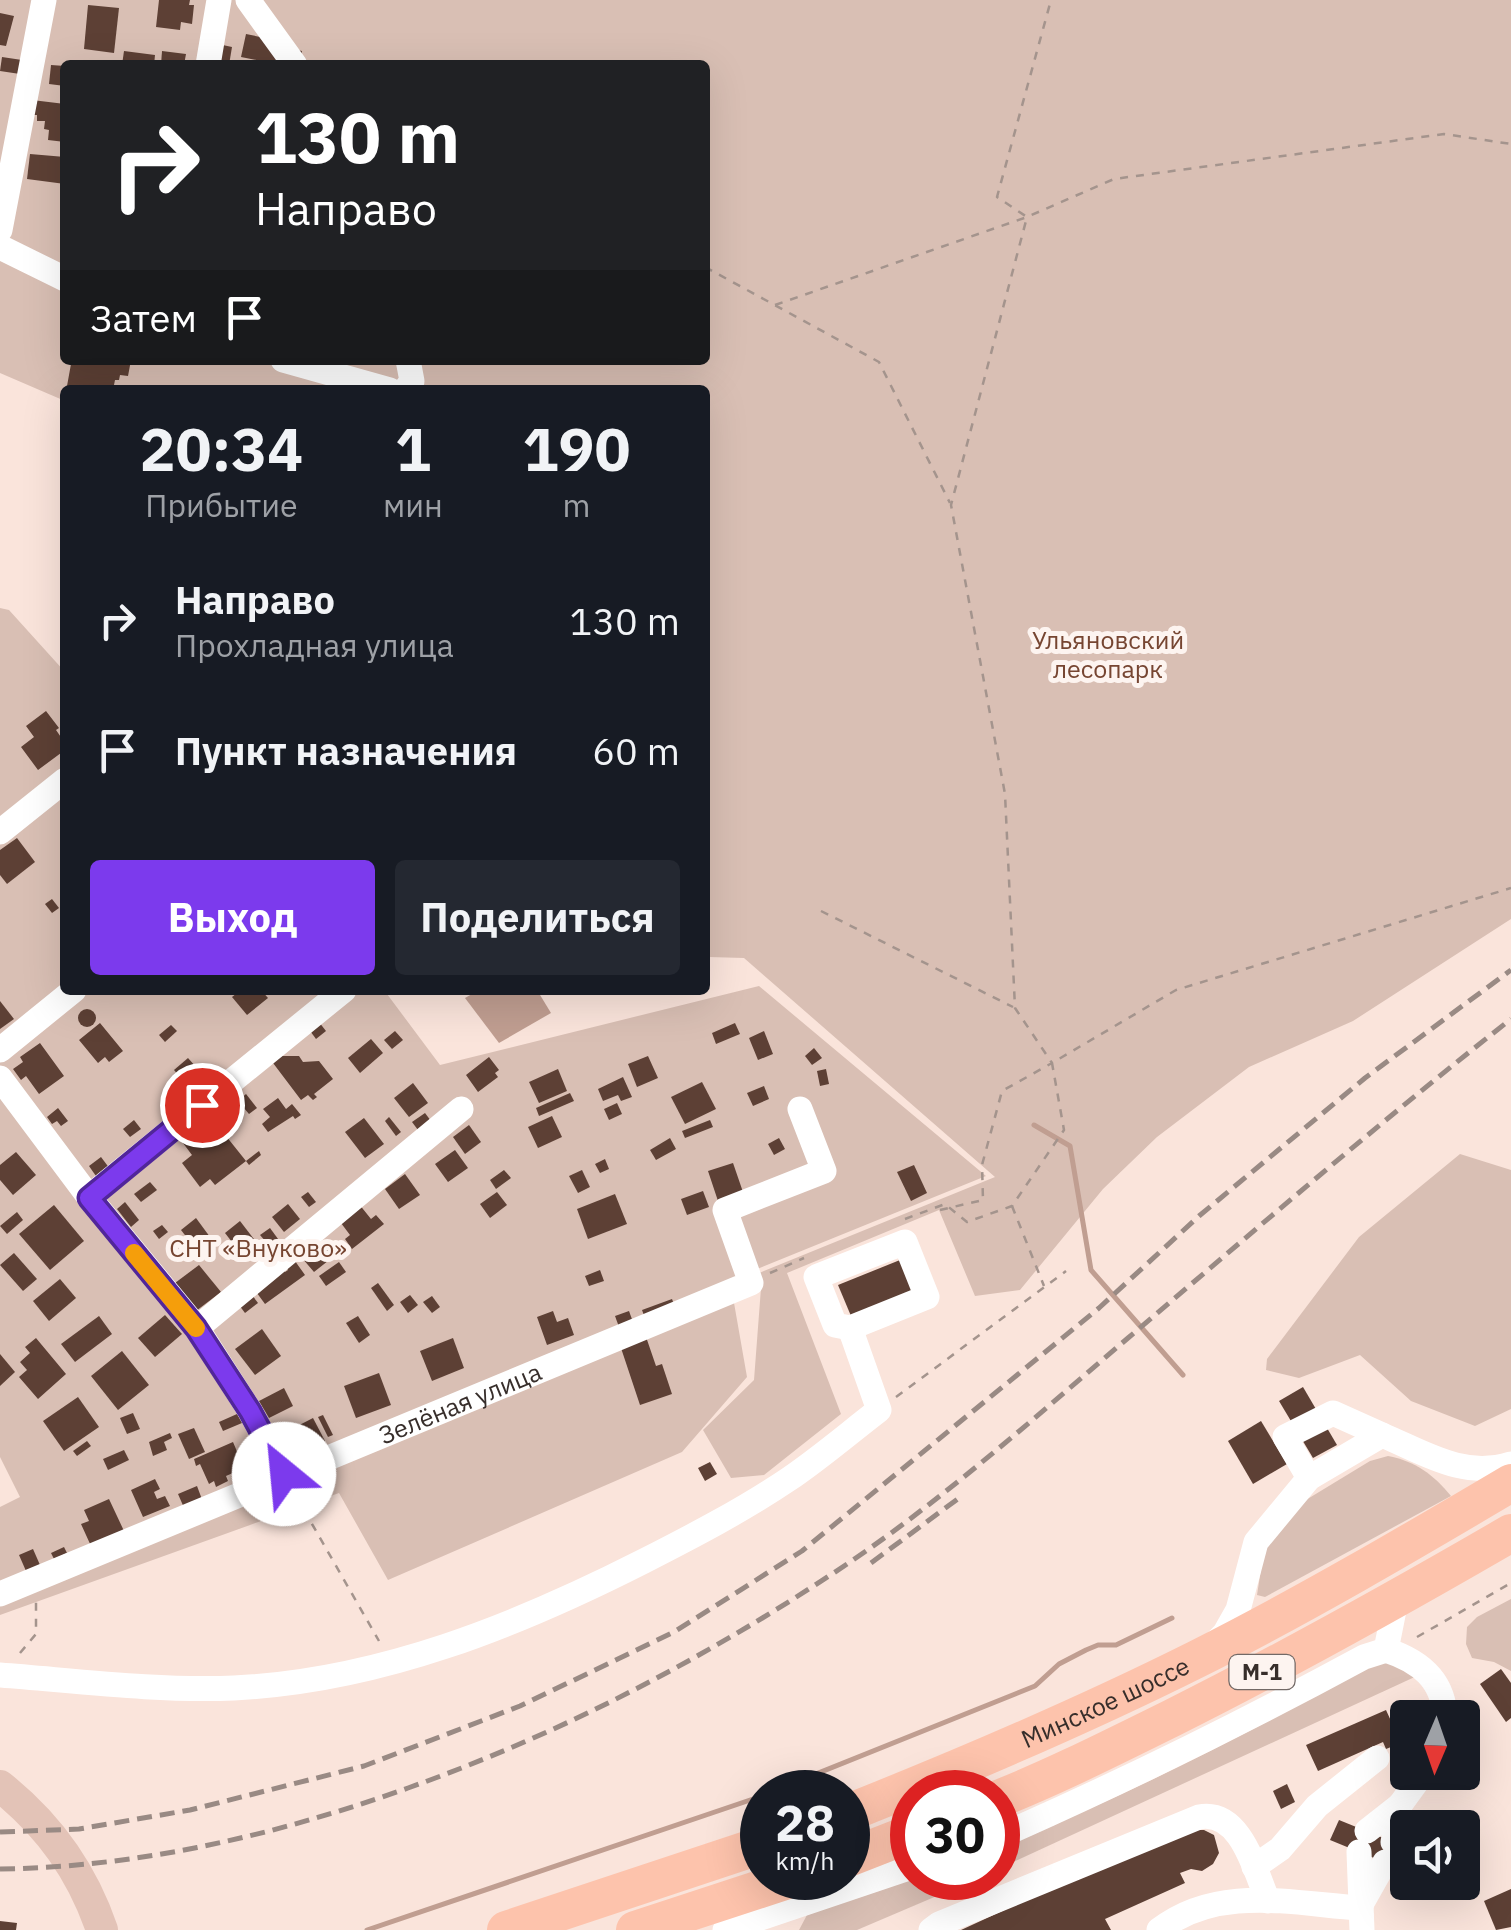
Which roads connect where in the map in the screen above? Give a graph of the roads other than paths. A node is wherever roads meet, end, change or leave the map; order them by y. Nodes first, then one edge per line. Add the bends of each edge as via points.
1 (44, 0) edge
2 (219, 0) edge
3 (248, 0) edge
4 (209, 60) edge
5 (291, 60) edge
6 (0, 230) edge
7 (0, 247) edge
8 (60, 276) edge
9 (302, 365) edge
10 (372, 385) edge
11 (60, 784) edge
12 (0, 832) edge
13 (68, 995) edge
14 (338, 995) edge
15 (0, 1050) edge
16 (0, 1078) edge
17 (461, 1108) dead end
18 (800, 1110) dead end
19 (89, 1198) junction
20 (196, 1328) junction
21 (850, 1328) dead end
22 (1382, 1435) junction
23 (1511, 1464) edge
24 (284, 1474) junction
25 (1309, 1478) junction
26 (1511, 1483) edge
27 (1511, 1532) edge
28 (0, 1594) edge
29 (1396, 1600) junction
30 (1386, 1650) junction
31 (1198, 1658) junction
32 (1, 1675) edge
33 (1444, 1700) edge
34 (1377, 1758) dead end
35 (0, 1786) edge
36 (1020, 1790) edge
37 (1410, 1790) edge
38 (870, 1804) edge
39 (1400, 1804) junction
40 (1020, 1828) edge
41 (740, 1851) edge
42 (1254, 1867) junction
43 (760, 1900) edge
44 (782, 1900) edge
45 (799, 1900) edge
46 (1268, 1901) junction
47 (1360, 1919) edge
48 (102, 1930) edge
49 (506, 1930) edge
50 (636, 1930) edge
51 (724, 1930) edge
52 (790, 1930) edge
53 (931, 1930) edge
54 (1159, 1930) edge

1 - 6 street
2 - 4 street
3 - 5 street
7 - 8 street
9 - 10 street
11 - 12 street
13 - 15 street
14 - 19 street
16 - 19 street
17 - 20 street
18 - 24 street, Зелёная улица via 824,1171 725,1210 751,1283
19 - 20 street
20 - 24 street
21 - 32 street via 879,1410 789,1479 688,1539 500,1627 392,1664 234,1688
22 - 23 street via 1464,1469
22 - 25 street
22 - 25 street via 1333,1413 1285,1437
24 - 28 street, Зелёная улица
25 - 31 street via 1256,1542 1238,1610
26 - 31 highway, Минское шоссе / М-1
27 - 29 highway, Минское шоссе / М-1
29 - 30 street
29 - 36 highway, Минское шоссе / М-1
30 - 33 street via 1430,1674
30 - 40 street
31 - 38 highway, Минское шоссе / М-1
34 - 42 street
35 - 48 main road via 55,1838
37 - 39 street
39 - 47 street via 1389,1852
39 - 47 street via 1363,1842
41 - 49 highway
42 - 46 street
42 - 53 street via 1228,1823 1199,1817
43 - 50 highway
44 - 51 street
45 - 52 street
46 - 47 street
46 - 54 street via 1220,1900 1178,1915

